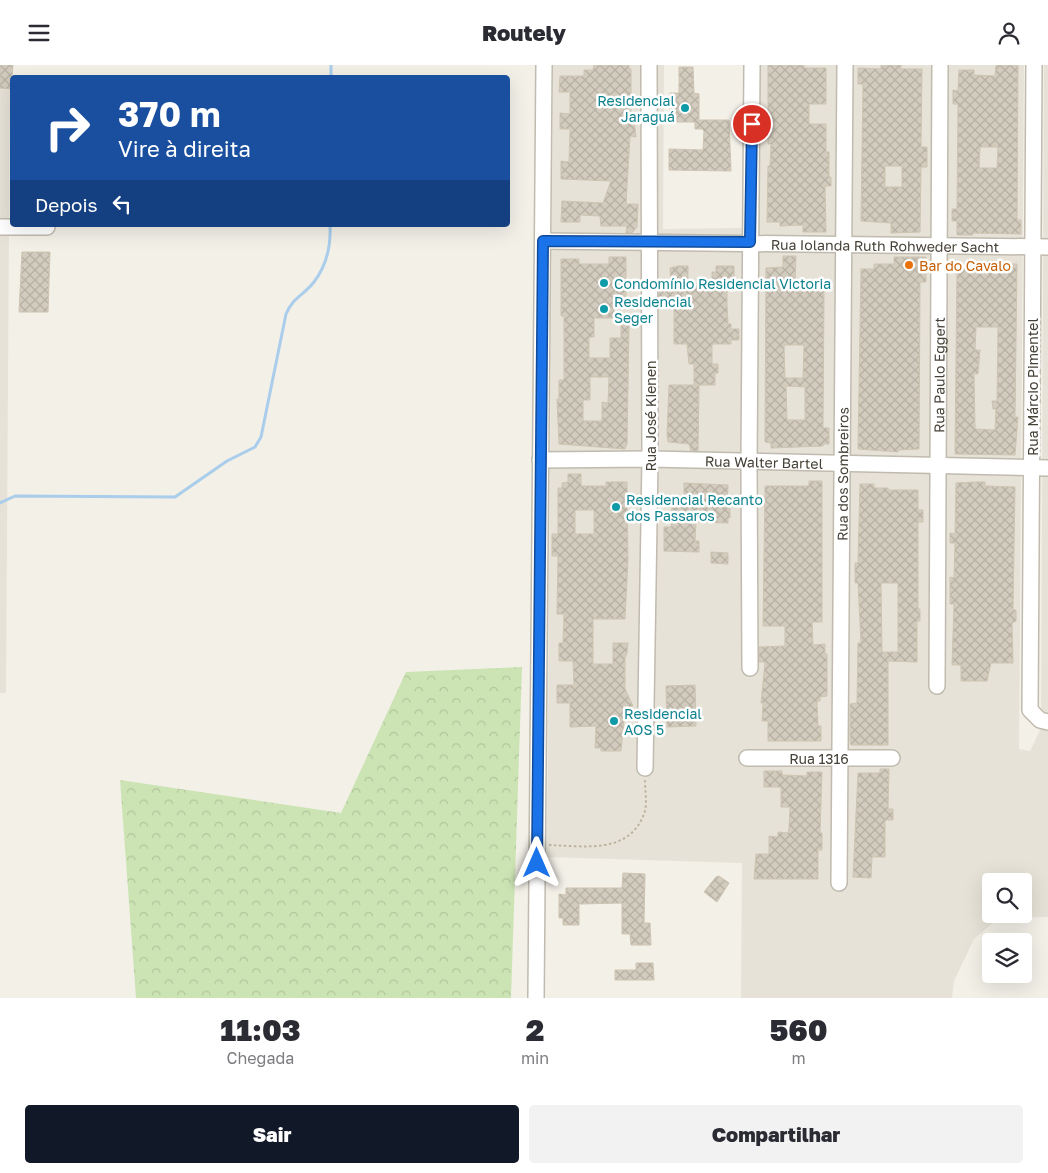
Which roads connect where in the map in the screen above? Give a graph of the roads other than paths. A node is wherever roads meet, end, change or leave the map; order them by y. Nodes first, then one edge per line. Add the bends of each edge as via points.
1 (544, 65) edge
2 (649, 65) edge
3 (752, 65) edge
4 (845, 65) edge
5 (940, 65) edge
6 (1034, 65) edge
7 (0, 227) edge
8 (47, 227) dead end
9 (543, 241) junction
10 (650, 242) junction
11 (750, 242) junction
12 (843, 244) junction
13 (938, 246) junction
14 (1041, 247) edge
15 (650, 459) junction
16 (540, 460) junction
17 (749, 462) junction
18 (842, 464) junction
19 (939, 465) junction
20 (1032, 467) junction
21 (1048, 468) edge
22 (750, 669) dead end
23 (937, 686) dead end
24 (1048, 721) edge
25 (747, 758) dead end
26 (840, 758) junction
27 (892, 759) dead end
28 (645, 768) road end
29 (839, 883) dead end
30 (536, 998) edge

1 - 9 street
2 - 10 street, Rua José Kienen
3 - 11 street
4 - 12 street, Rua dos Sombreiros
5 - 13 street, Rua Paulo Eggert
6 - 14 street, Rua Márcio Pimentel
7 - 8 street
9 - 10 street, Rua Iolanda Ruth Rohweder Sacht
9 - 16 street
10 - 11 street, Rua Iolanda Ruth Rohweder Sacht
10 - 15 street, Rua José Kienen
11 - 12 street, Rua Iolanda Ruth Rohweder Sacht
11 - 17 street
12 - 13 street, Rua Iolanda Ruth Rohweder Sacht
12 - 18 street, Rua dos Sombreiros
13 - 14 street, Rua Iolanda Ruth Rohweder Sacht
13 - 19 street, Rua Paulo Eggert
14 - 20 street, Rua Márcio Pimentel
15 - 16 street, Rua Walter Bartel
15 - 17 street, Rua Walter Bartel
15 - 28 street, Rua José Kienen
16 - 30 street
17 - 18 street, Rua Walter Bartel
17 - 22 street
18 - 19 street, Rua Walter Bartel
18 - 26 street, Rua dos Sombreiros
19 - 20 street, Rua Walter Bartel
19 - 23 street, Rua Paulo Eggert
20 - 21 street, Rua Walter Bartel
20 - 24 street, Rua Márcio Pimentel via 1030,710 1040,720
25 - 26 street, Rua 1316
26 - 27 street, Rua 1316
26 - 29 street, Rua dos Sombreiros

